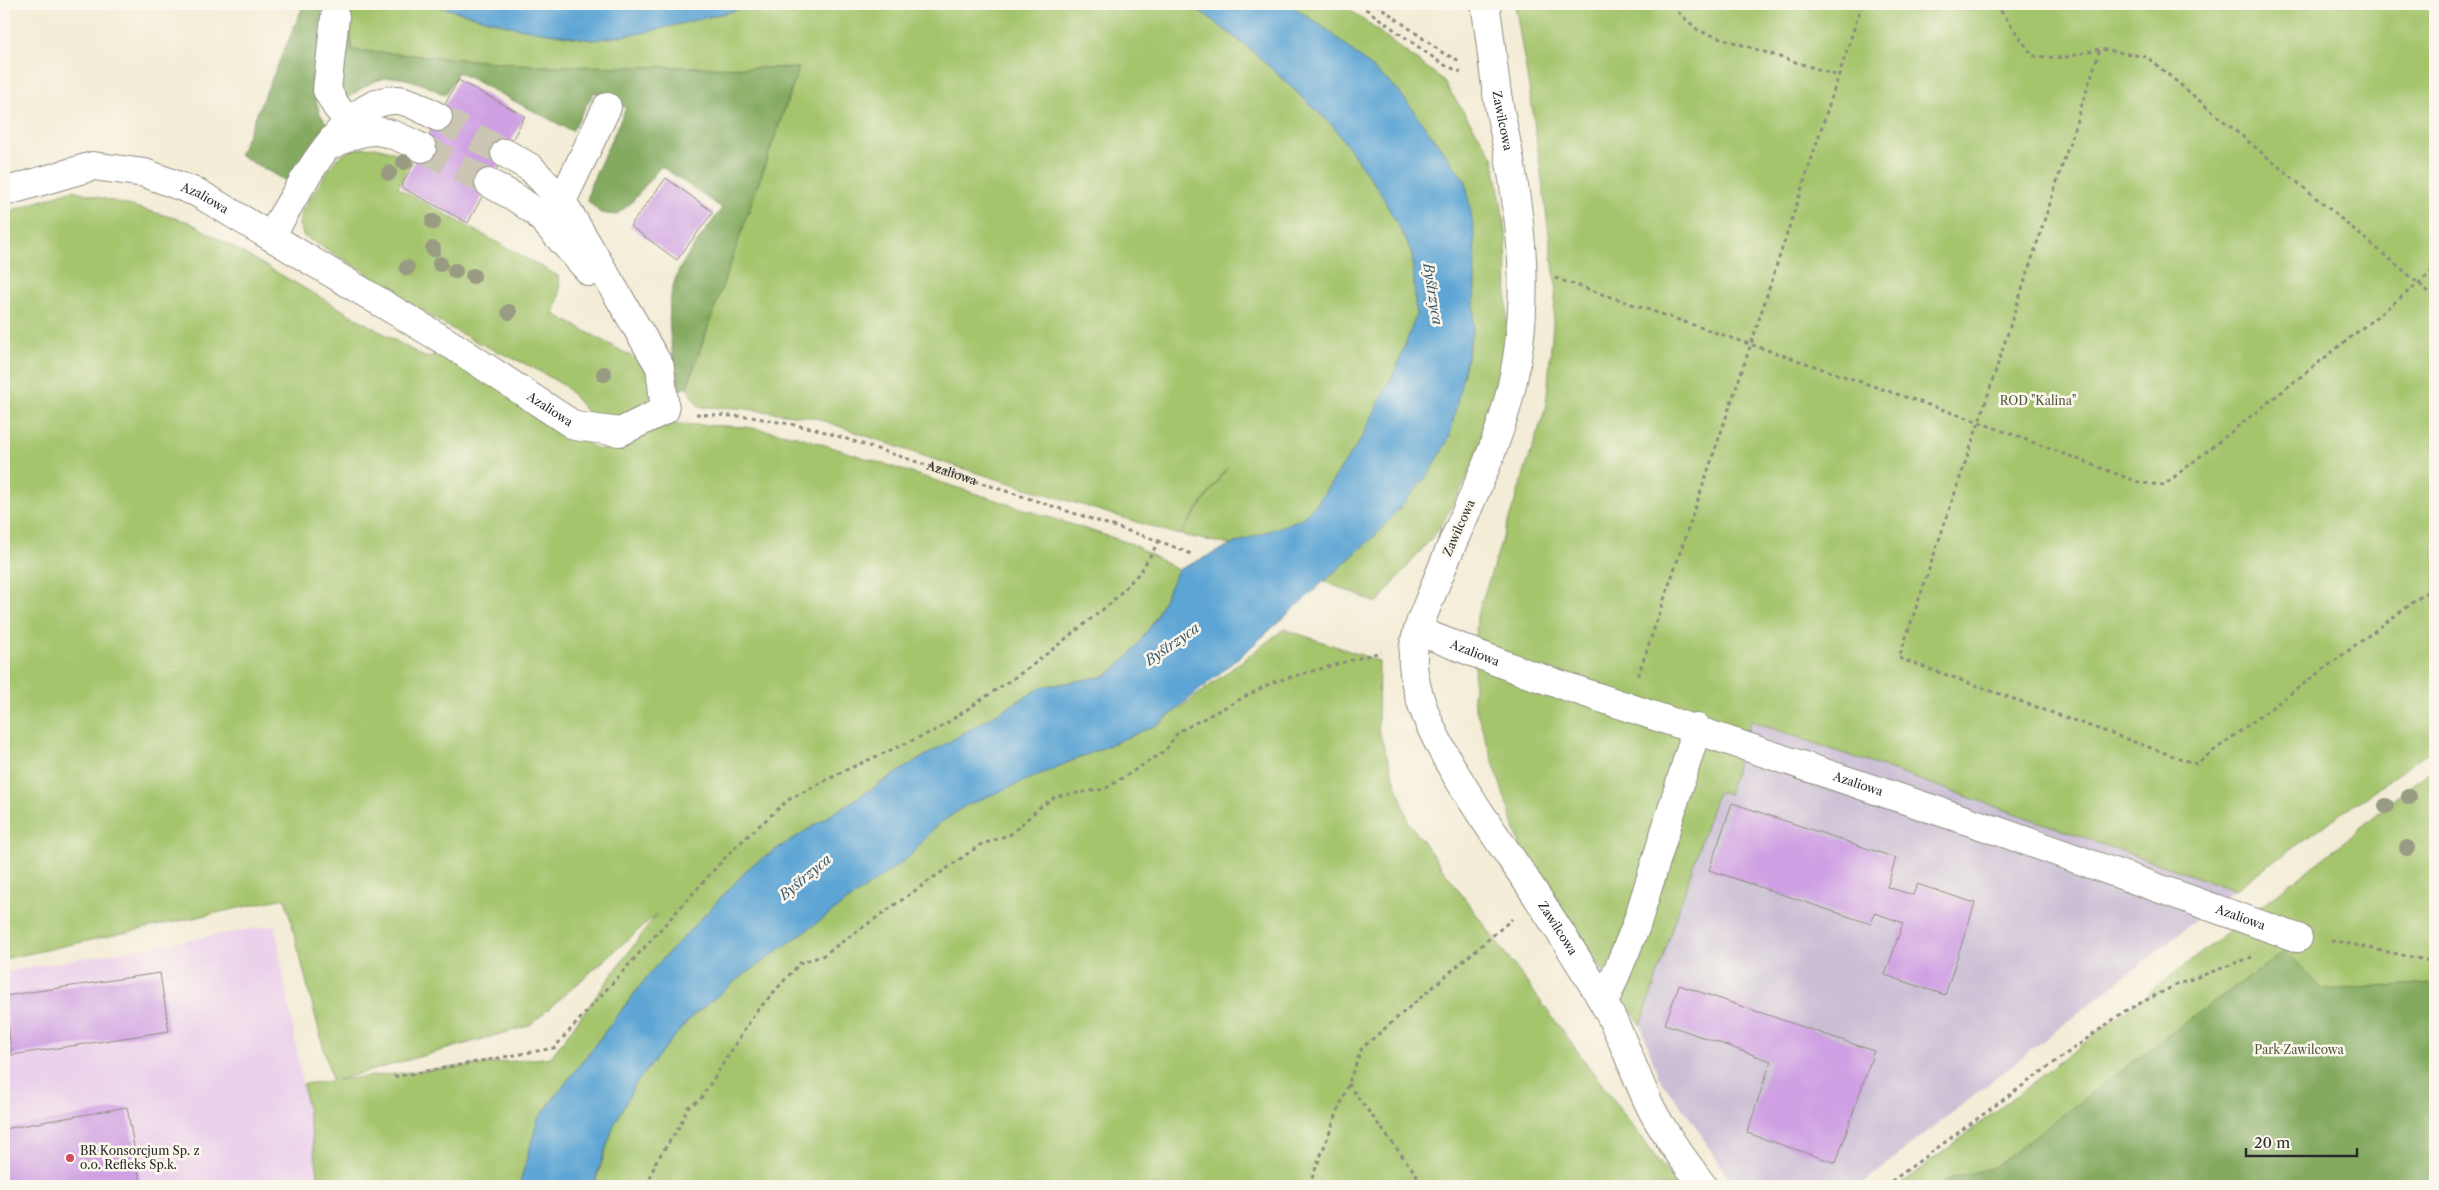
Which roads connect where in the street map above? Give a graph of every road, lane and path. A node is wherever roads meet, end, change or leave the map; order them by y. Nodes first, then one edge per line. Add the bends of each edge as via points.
1 (1359, 4) edge
2 (1376, 4) edge
3 (1485, 4) edge
4 (1675, 4) edge
5 (1862, 4) edge
6 (1996, 4) edge
7 (335, 17) dead end
8 (2100, 49) junction
9 (1493, 54) junction
10 (1839, 76) junction
11 (1496, 88) junction
12 (608, 107) dead end
13 (438, 117) tunnel mouth
14 (349, 122) junction
15 (326, 148) junction
16 (422, 148) tunnel mouth
17 (505, 153) tunnel mouth
18 (489, 183) tunnel mouth
19 (4, 192) edge
20 (562, 201) junction
21 (271, 236) junction
22 (1524, 268) junction
23 (2435, 268) edge
24 (2419, 284) junction
25 (2435, 297) edge
26 (630, 318) junction
27 (1751, 344) junction
28 (665, 410) junction
29 (1979, 422) junction
30 (1159, 541) junction
31 (1194, 555) dead end
32 (2435, 586) edge
33 (1416, 637) junction
34 (1628, 706) junction
35 (1697, 728) junction
36 (1538, 898) junction
37 (2298, 938) junction
38 (2435, 962) edge
39 (1604, 1003) junction
40 (394, 1077) dead end
41 (1348, 1084) junction
42 (648, 1186) edge
43 (1309, 1186) edge
44 (1425, 1186) edge
45 (1703, 1186) edge
46 (1885, 1186) edge

1 - 11 path via 1442,64
2 - 9 path via 1443,53 1468,65
3 - 9 street, Zawilcowa
4 - 10 path via 1679,13 1699,32
5 - 10 path
6 - 8 path via 2033,56 2063,58
7 - 14 street via 327,90
8 - 24 path via 2147,57
8 - 29 path
9 - 11 street, Zawilcowa
10 - 27 path
11 - 22 street, Zawilcowa via 1510,158
12 - 20 street
13 - 14 street via 397,99 366,108
14 - 15 street
15 - 16 street via 361,132 378,130
15 - 21 street
17 - 20 street via 531,168
18 - 26 street via 536,212
19 - 21 street, Azaliowa via 93,166 145,173 198,193
20 - 26 street
21 - 28 street, Azaliowa via 455,347 575,426 620,432
22 - 27 path
22 - 33 street, Zawilcowa via 1521,334 1507,405 1487,466 1451,544
23 - 24 path
24 - 25 path
24 - 29 path via 2164,485 2141,483
26 - 28 street via 660,367
27 - 29 path
27 - 34 path
28 - 30 path, Azaliowa via 752,417 816,429
29 - 32 path via 1899,658 1908,662 2196,764
30 - 31 path, Azaliowa
30 - 40 path via 1142,571 1111,603 1030,667 938,729 788,800 730,852 554,1048
33 - 34 street, Azaliowa
33 - 36 street, Zawilcowa via 1412,663 1426,717 1474,803
33 - 42 path via 1273,682 1223,707 1178,732 1165,751 1105,789 1056,796 1011,834 980,845 822,956 800,963 756,1012 700,1100 688,1107 655,1163
34 - 35 street, Azaliowa
35 - 37 street, Azaliowa
35 - 39 street via 1636,926
36 - 39 street, Zawilcowa
36 - 41 path via 1362,1048
37 - 38 path via 2305,935
37 - 46 path via 2176,985 2124,1011
39 - 45 street, Zawilcowa via 1651,1108
41 - 43 path
41 - 44 path

